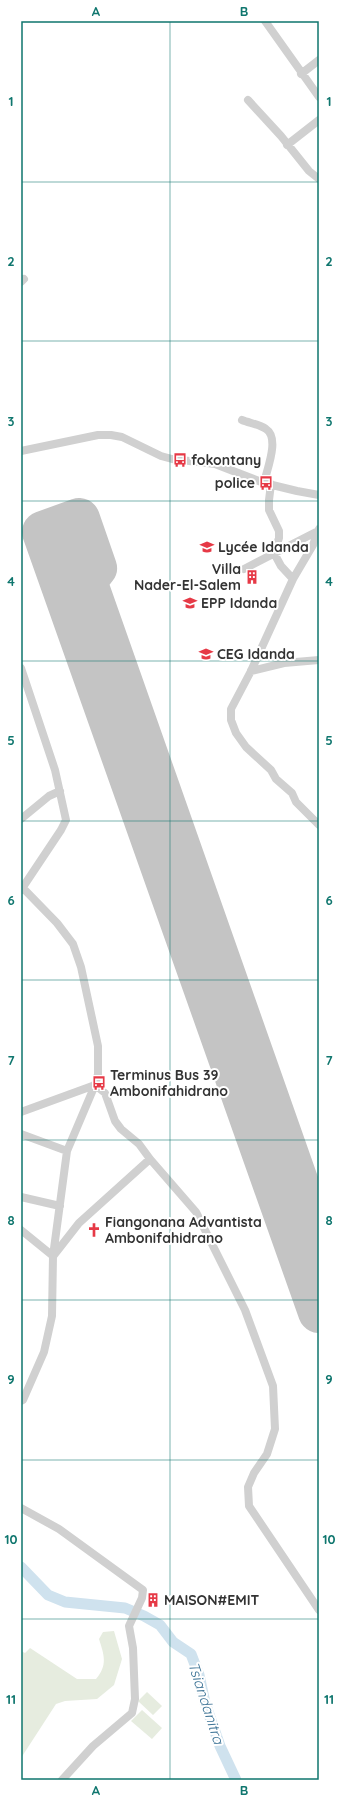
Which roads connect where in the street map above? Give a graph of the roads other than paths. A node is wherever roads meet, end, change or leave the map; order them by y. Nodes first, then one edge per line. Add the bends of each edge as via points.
1 (265, 21) edge
2 (319, 60) edge
3 (302, 74) junction
4 (319, 97) edge
5 (248, 100) dead end
6 (319, 120) edge
7 (287, 145) junction
8 (319, 179) edge
9 (242, 420) dead end
10 (21, 451) edge
11 (268, 483) junction
12 (319, 495) edge
13 (318, 530) edge
14 (274, 553) junction
15 (244, 569) dead end
16 (293, 579) junction
17 (319, 660) edge
18 (21, 668) edge
19 (251, 671) junction
20 (60, 792) junction
21 (21, 817) edge
22 (319, 825) edge
23 (21, 888) edge
24 (95, 1085) junction
25 (21, 1112) edge
26 (21, 1134) edge
27 (67, 1150) junction
28 (150, 1159) junction
29 (21, 1197) edge
30 (60, 1206) junction
31 (21, 1230) edge
32 (53, 1256) junction
33 (21, 1401) edge
34 (21, 1508) edge
35 (319, 1610) edge
36 (62, 1780) edge

1 - 3 street
2 - 3 street
3 - 4 street
5 - 7 street
6 - 7 street
7 - 8 street
9 - 11 street via 266,428 273,438
10 - 11 street via 98,435 112,435 122,437 161,456 215,464
11 - 12 street via 297,492
11 - 14 street via 269,510 279,531
13 - 14 street
13 - 16 street
14 - 15 street
14 - 16 street via 281,566
16 - 19 street
17 - 19 street via 284,663
18 - 20 street via 56,770
19 - 22 street via 231,709 231,720 236,733
20 - 21 street via 49,796
20 - 23 street via 66,820 62,830
23 - 24 street via 57,923 73,944 81,967 98,1046 98,1074
24 - 25 street
24 - 27 street
24 - 28 street via 104,1093 115,1121 139,1144
26 - 27 street
27 - 30 street
28 - 32 street via 78,1223
28 - 35 street via 196,1212 245,1310 273,1386 275,1429 267,1454 248,1487 249,1506
29 - 30 street
30 - 32 street
31 - 32 street
32 - 33 street via 52,1316 44,1352
34 - 36 street via 59,1529 143,1590 129,1626 133,1648 135,1699 132,1712 93,1746

